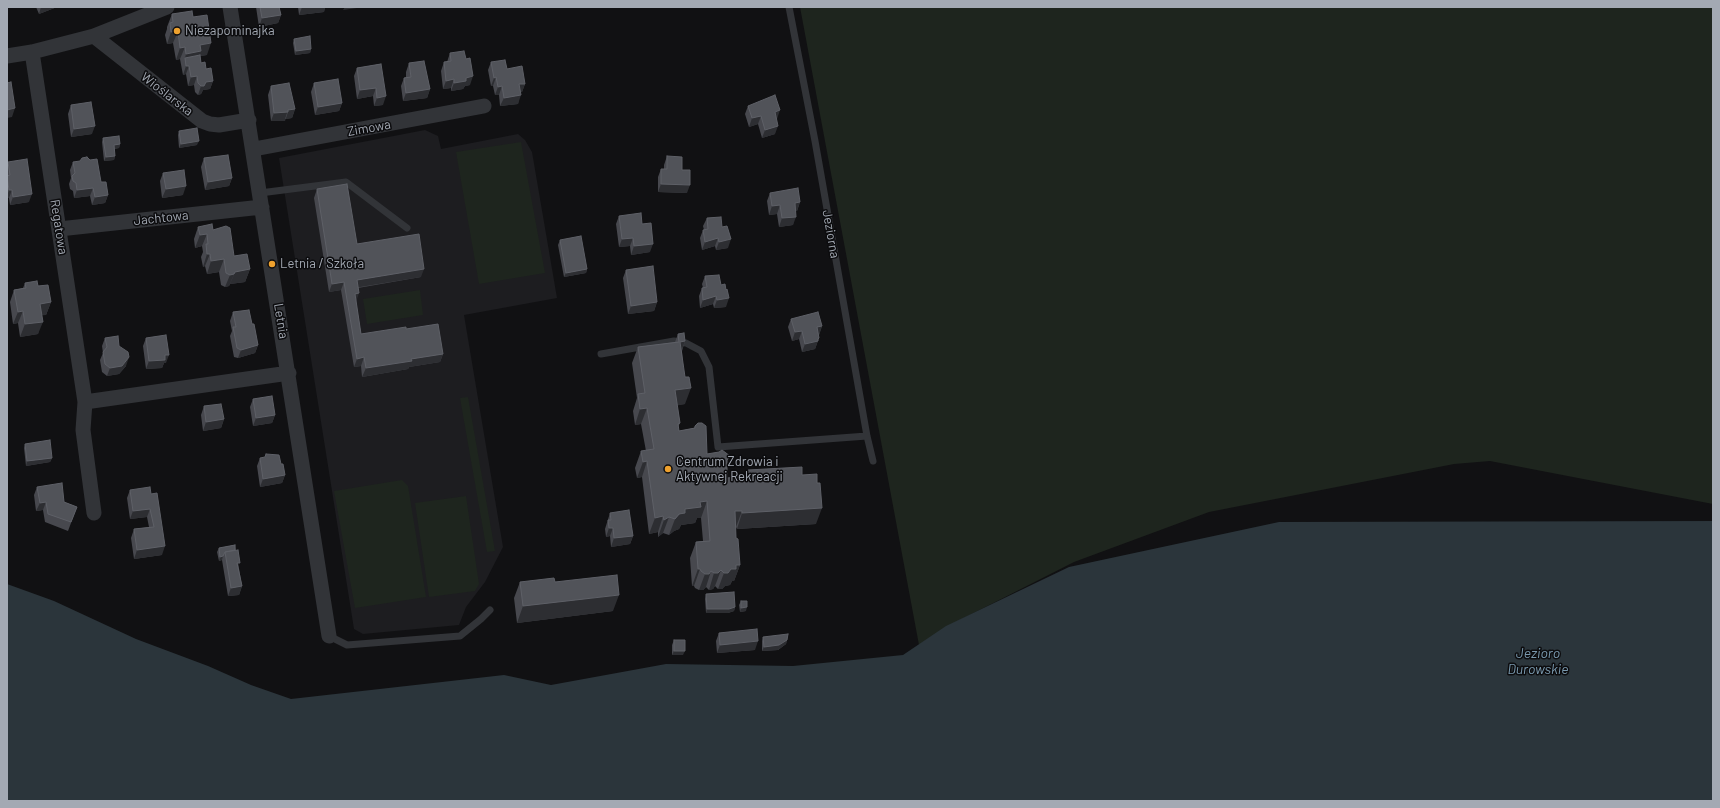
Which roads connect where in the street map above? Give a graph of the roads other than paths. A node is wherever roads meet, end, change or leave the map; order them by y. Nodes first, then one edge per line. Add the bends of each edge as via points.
1 (168, 7) edge
2 (230, 7) edge
3 (789, 7) edge
4 (94, 36) junction
5 (32, 52) junction
6 (7, 56) edge
7 (484, 106) dead end
8 (249, 120) junction
9 (254, 149) junction
10 (261, 200) junction
11 (407, 228) dead end
12 (59, 229) junction
13 (601, 354) dead end
14 (289, 373) junction
15 (86, 402) junction
16 (867, 436) junction
17 (873, 461) dead end
18 (94, 513) dead end
19 (490, 610) dead end
20 (330, 636) joint

1 - 4 street
2 - 8 street, Letnia
3 - 16 lane, Jeziorna via 817,149
4 - 5 street
4 - 8 street, Wioślarska via 202,121 218,125
5 - 6 street
5 - 12 street, Regatowa
7 - 9 street, Zimowa
8 - 9 street, Letnia
9 - 10 street, Letnia
10 - 11 lane via 346,182
10 - 12 street, Jachtowa
10 - 14 street, Letnia
12 - 15 street, Regatowa
13 - 16 lane via 674,341 686,343 701,351 709,367 718,447
14 - 15 street
14 - 20 street, Letnia
15 - 18 street, Regatowa via 83,430
16 - 17 lane, Jeziorna
19 - 20 lane via 460,636 347,645

